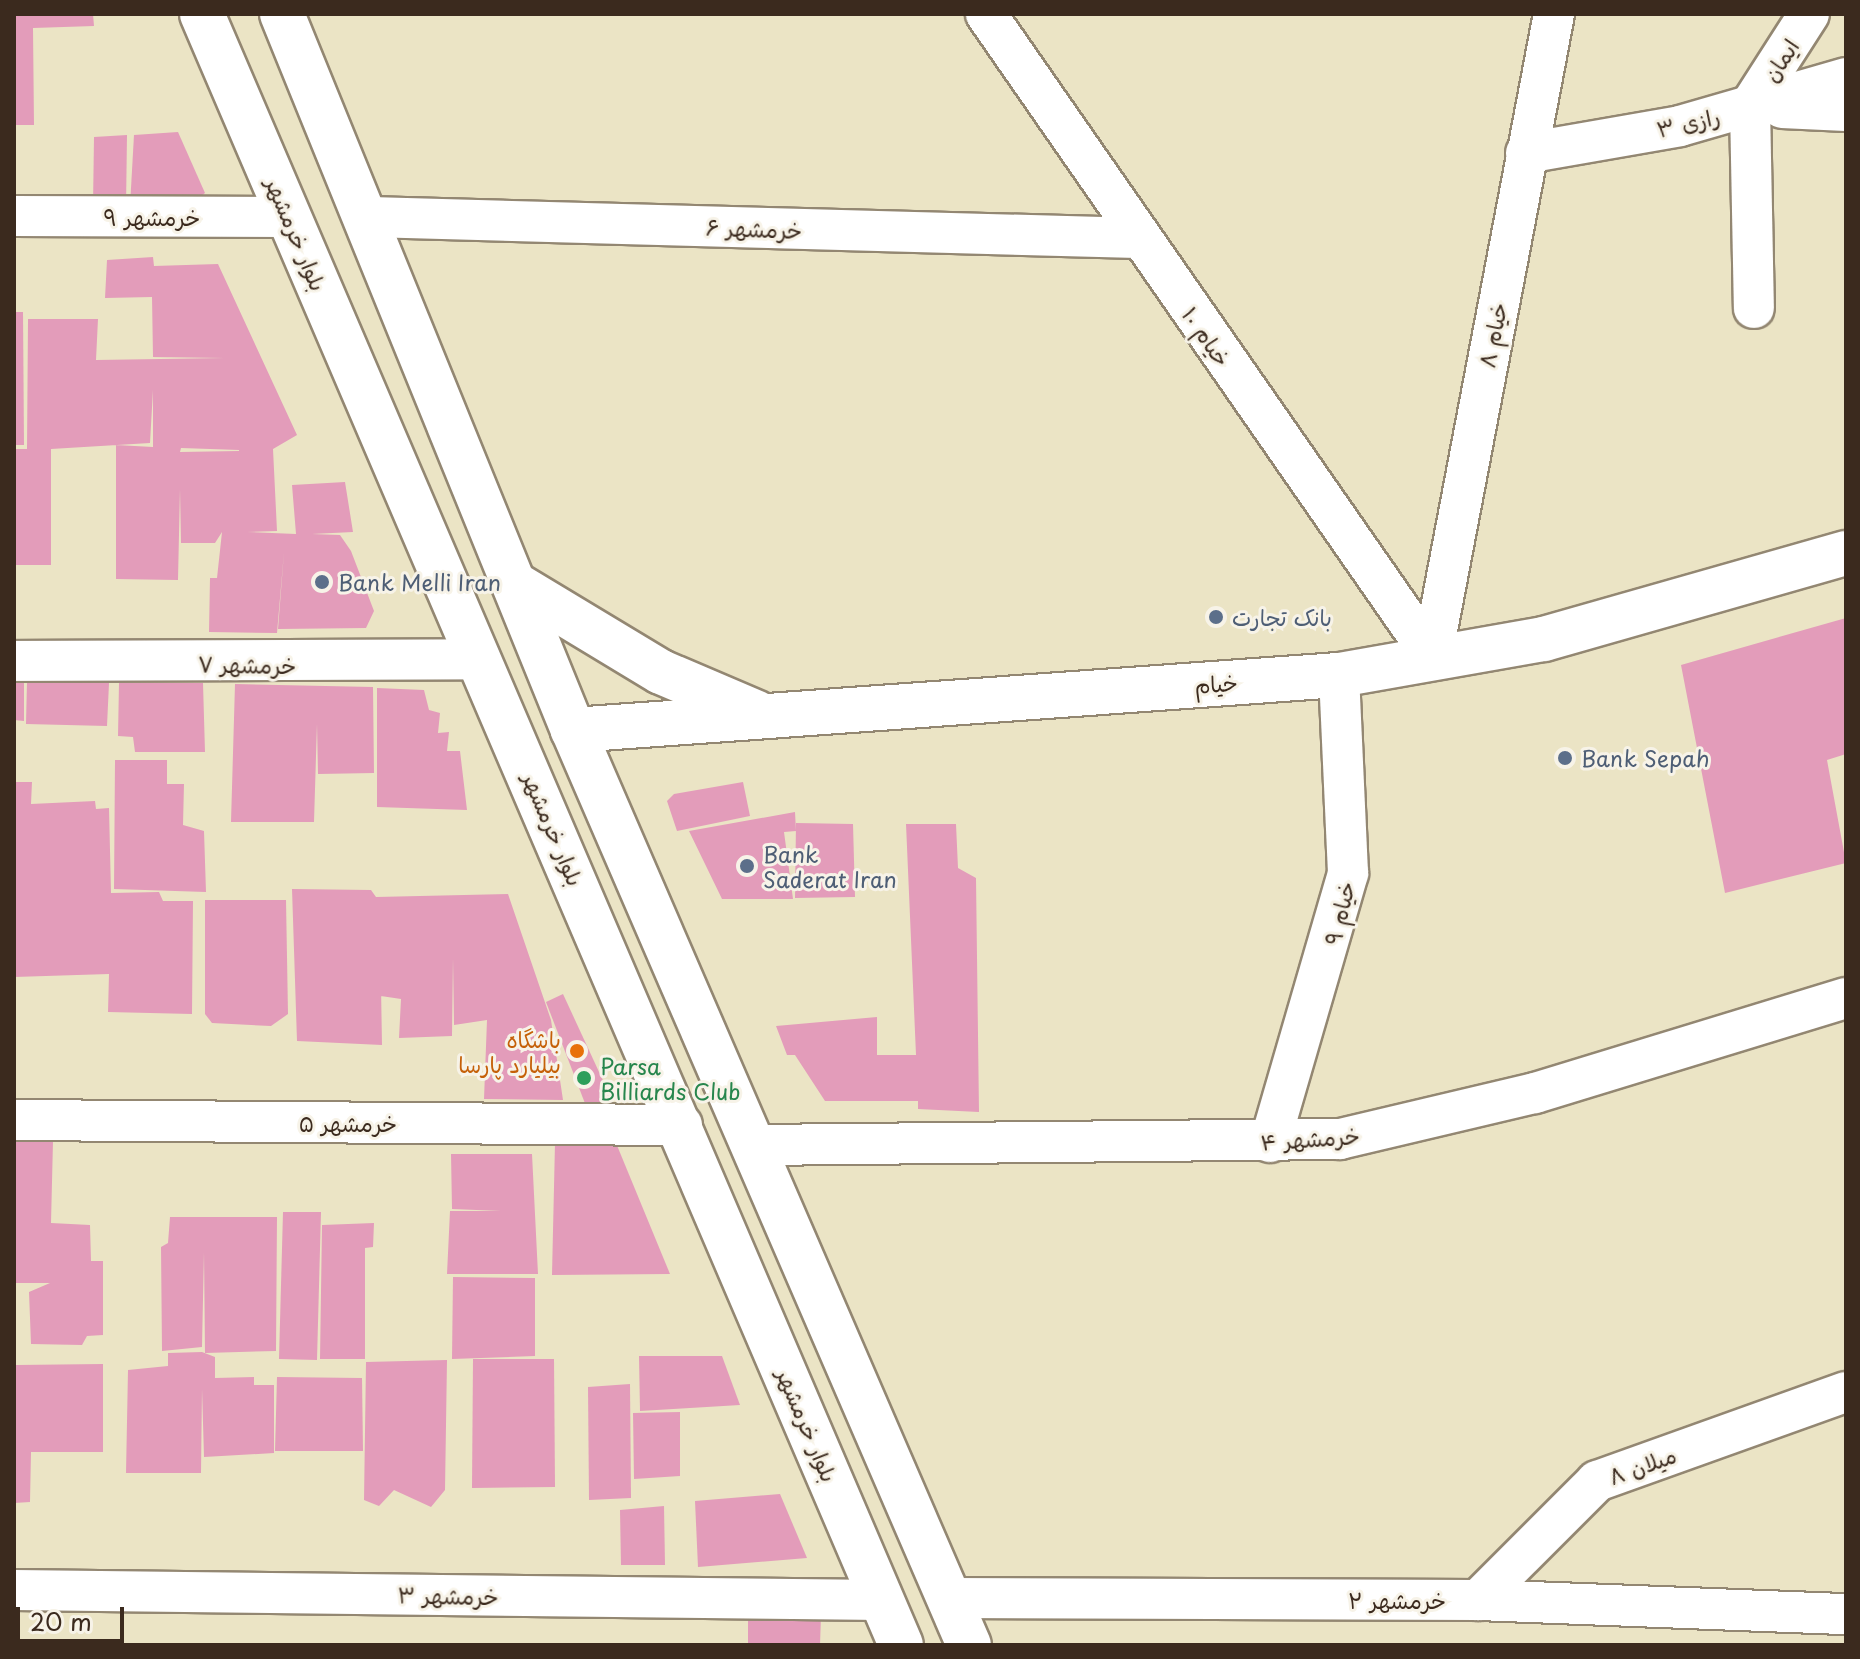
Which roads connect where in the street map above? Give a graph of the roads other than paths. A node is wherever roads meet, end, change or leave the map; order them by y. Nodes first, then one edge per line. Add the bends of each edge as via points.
1 (202, 14) edge
2 (282, 14) edge
3 (986, 14) edge
4 (1554, 14) edge
5 (1809, 14) edge
6 (1846, 78) edge
7 (1750, 106) junction
8 (1846, 111) edge
9 (1526, 153) junction
10 (14, 216) edge
11 (290, 217) junction
12 (370, 217) junction
13 (1138, 238) junction
14 (1754, 308) dead end
15 (1846, 553) edge
16 (515, 584) junction
17 (1432, 656) junction
18 (480, 659) junction
19 (14, 661) edge
20 (1339, 675) junction
21 (763, 716) junction
22 (573, 730) junction
23 (1846, 998) edge
24 (14, 1120) edge
25 (682, 1125) junction
26 (1270, 1142) junction
27 (754, 1145) junction
28 (1846, 1392) edge
29 (14, 1590) edge
30 (949, 1598) junction
31 (882, 1600) junction
32 (1478, 1600) junction
33 (1846, 1614) edge
34 (901, 1645) edge
35 (969, 1645) edge

1 - 11 main road, بلوار خرمشهر
2 - 12 main road
3 - 13 street, خیام ۱۰
4 - 9 street, خیام ۸
5 - 7 street, ایمان
6 - 7 street, رازی ۳
7 - 8 street
7 - 9 street, رازی ۳
7 - 14 street
9 - 17 street, خیام ۸
10 - 11 street, خرمشهر ۹
11 - 18 main road, بلوار خرمشهر
12 - 13 street, خرمشهر ۶
12 - 16 main road
13 - 17 street, خیام ۱۰
15 - 17 main road, خیام via 1544,639
16 - 21 main road via 661,672
16 - 22 main road
17 - 20 main road, خیام
18 - 19 street, خرمشهر ۷
18 - 25 main road, بلوار خرمشهر
20 - 21 main road, خیام
20 - 26 street, خیام ۹ via 1348,873
21 - 22 main road, خیام
22 - 27 main road
23 - 26 street, خرمشهر ۴ via 1420,1124
24 - 25 street, خرمشهر ۵
25 - 31 main road, بلوار خرمشهر
26 - 27 street, خرمشهر ۴
27 - 30 main road
28 - 32 street, میلان ۸ via 1597,1481
29 - 31 street, خرمشهر ۳
30 - 31 main road
30 - 32 street, خرمشهر ۲
30 - 35 main road
31 - 34 main road, بلوار خرمشهر
32 - 33 street, خرمشهر ۲

